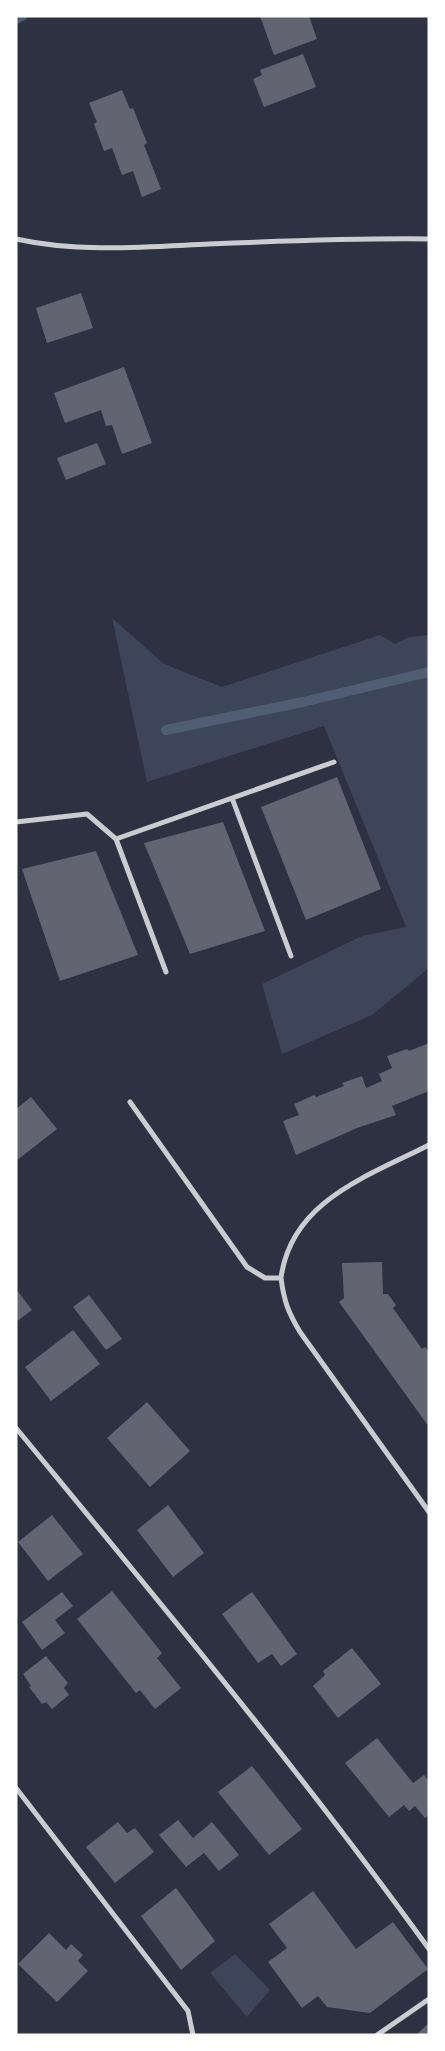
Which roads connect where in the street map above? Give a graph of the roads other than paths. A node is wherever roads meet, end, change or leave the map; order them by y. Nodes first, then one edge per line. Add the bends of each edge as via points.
1 (16, 239) edge
2 (429, 239) edge
3 (334, 762) dead end
4 (232, 798) junction
5 (16, 822) edge
6 (116, 839) junction
7 (290, 956) dead end
8 (166, 972) dead end
9 (130, 1102) dead end
10 (429, 1145) edge
11 (281, 1278) junction
12 (16, 1428) edge
13 (429, 1512) edge
14 (16, 1788) edge
15 (429, 1950) edge
16 (429, 1999) edge
17 (193, 2035) edge
18 (376, 2035) edge

1 - 2 street via 40,244 116,249 363,238
3 - 4 street
4 - 6 street
4 - 7 street
5 - 6 street via 87,814
6 - 8 street
9 - 11 street via 247,1267 265,1278
10 - 11 street via 362,1179 322,1204 298,1230
11 - 13 street via 289,1314 300,1332
12 - 15 street via 181,1627 323,1806
14 - 17 street via 188,2011
16 - 18 street

